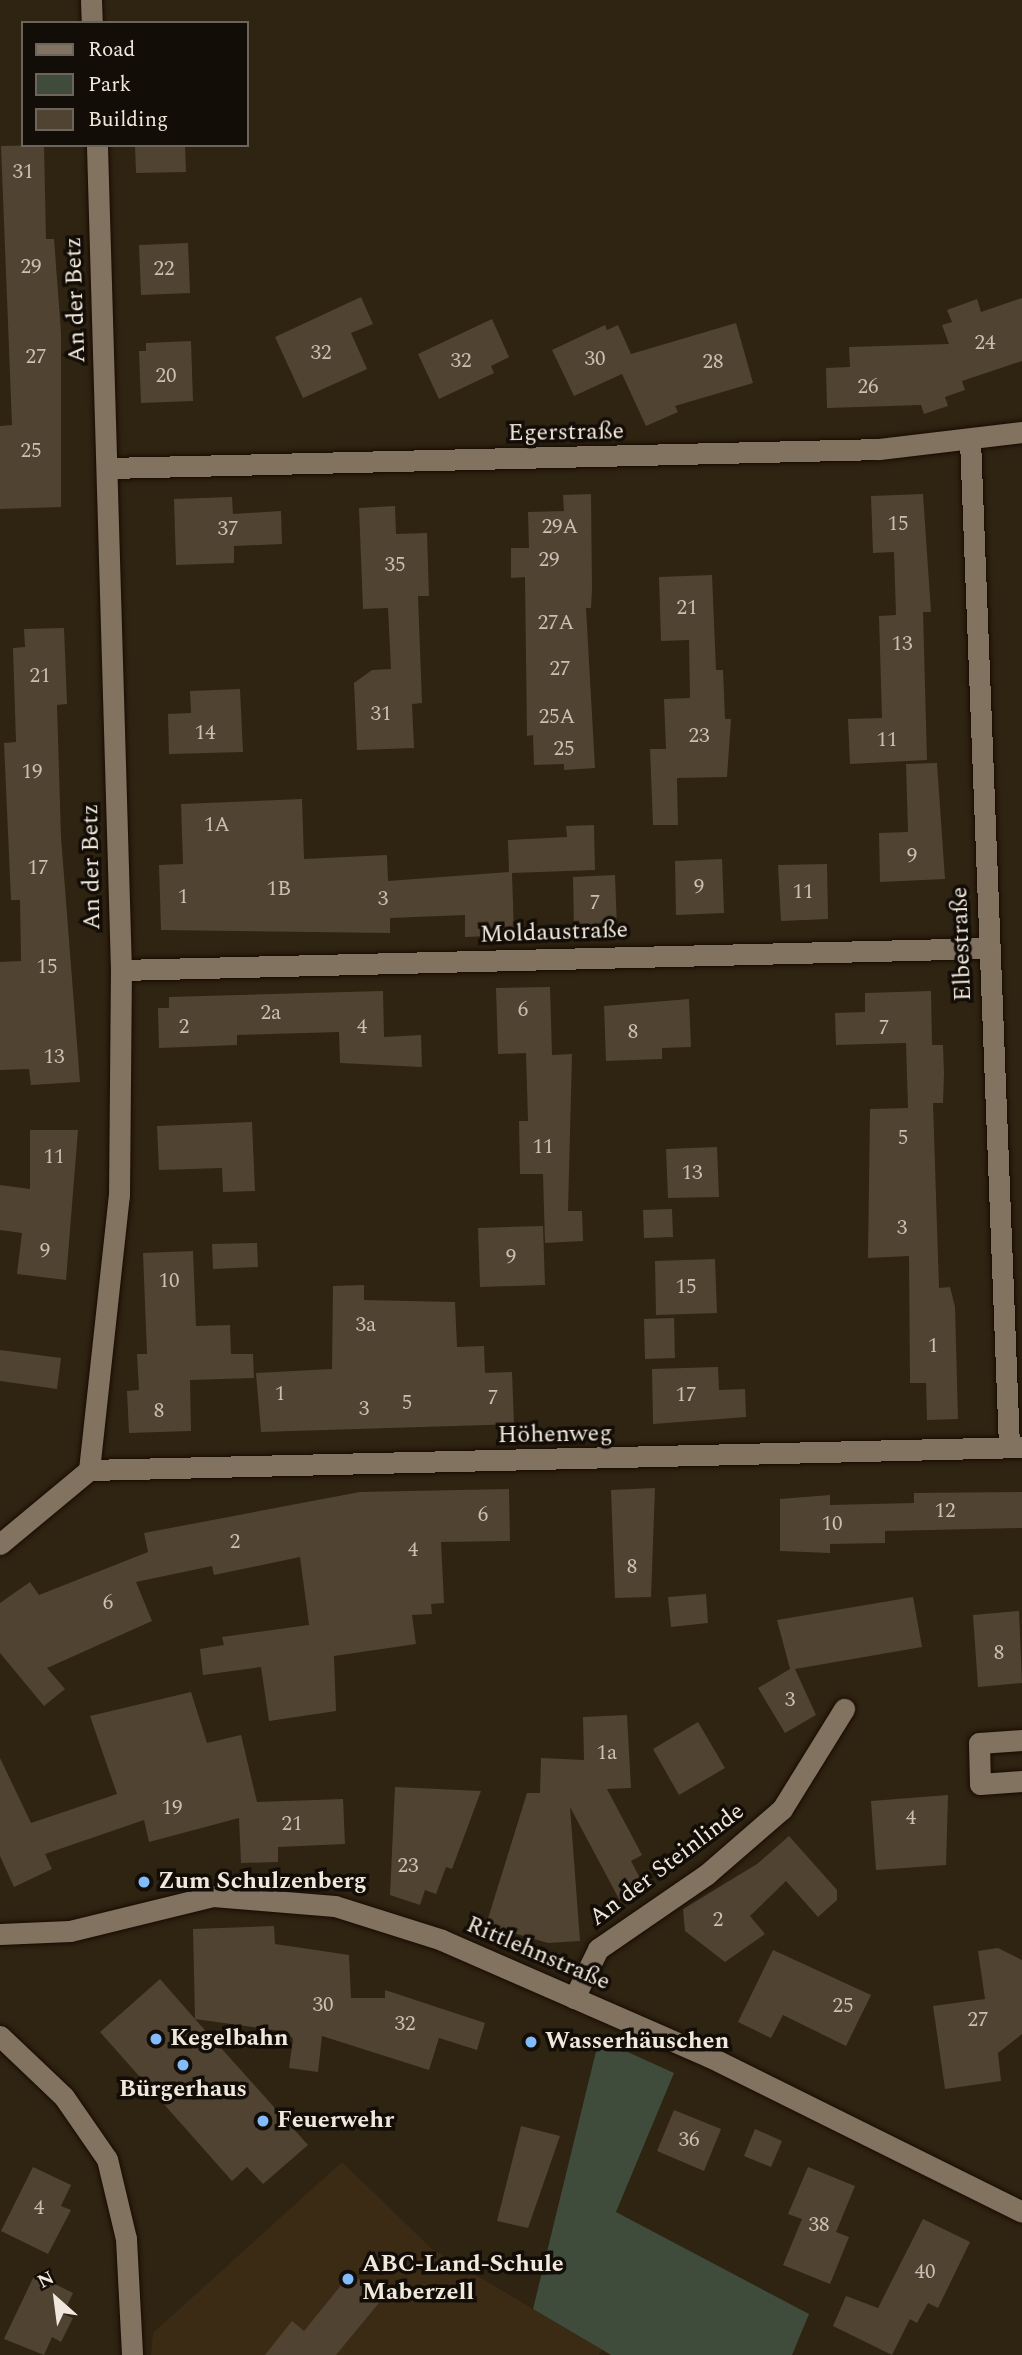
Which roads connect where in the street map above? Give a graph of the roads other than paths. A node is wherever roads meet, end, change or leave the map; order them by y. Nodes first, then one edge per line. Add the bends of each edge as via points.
1 (91, 0) edge
2 (92, 21) edge
3 (97, 147) edge
4 (1022, 432) edge
5 (970, 440) junction
6 (109, 468) junction
7 (988, 948) junction
8 (121, 970) junction
9 (1016, 1447) edge
10 (89, 1470) junction
11 (0, 1544) edge
12 (845, 1709) dead end
13 (1022, 1740) edge
14 (1022, 1781) edge
15 (0, 1934) edge
16 (574, 1998) junction
17 (0, 2036) edge
18 (1022, 2212) edge
19 (132, 2355) edge

1 - 2 street
3 - 6 street, An der Betz
4 - 5 street, Egerstraße
5 - 6 street, Egerstraße via 629,458
5 - 7 street, Elbestraße
6 - 8 street, An der Betz
7 - 8 street, Moldaustraße
7 - 9 street, Elbestraße
8 - 10 street, An der Betz via 118,1196
9 - 10 street, Höhenweg
10 - 11 street
12 - 16 street, An der Steinlinde via 782,1810 707,1874 598,1949
13 - 14 street via 979,1743 980,1784
15 - 16 street, Rittlehnstraße via 70,1931 200,1898 292,1898 379,1918
16 - 18 street, Rittlehnstraße via 848,2122
17 - 19 street via 64,2096 107,2159 126,2239

